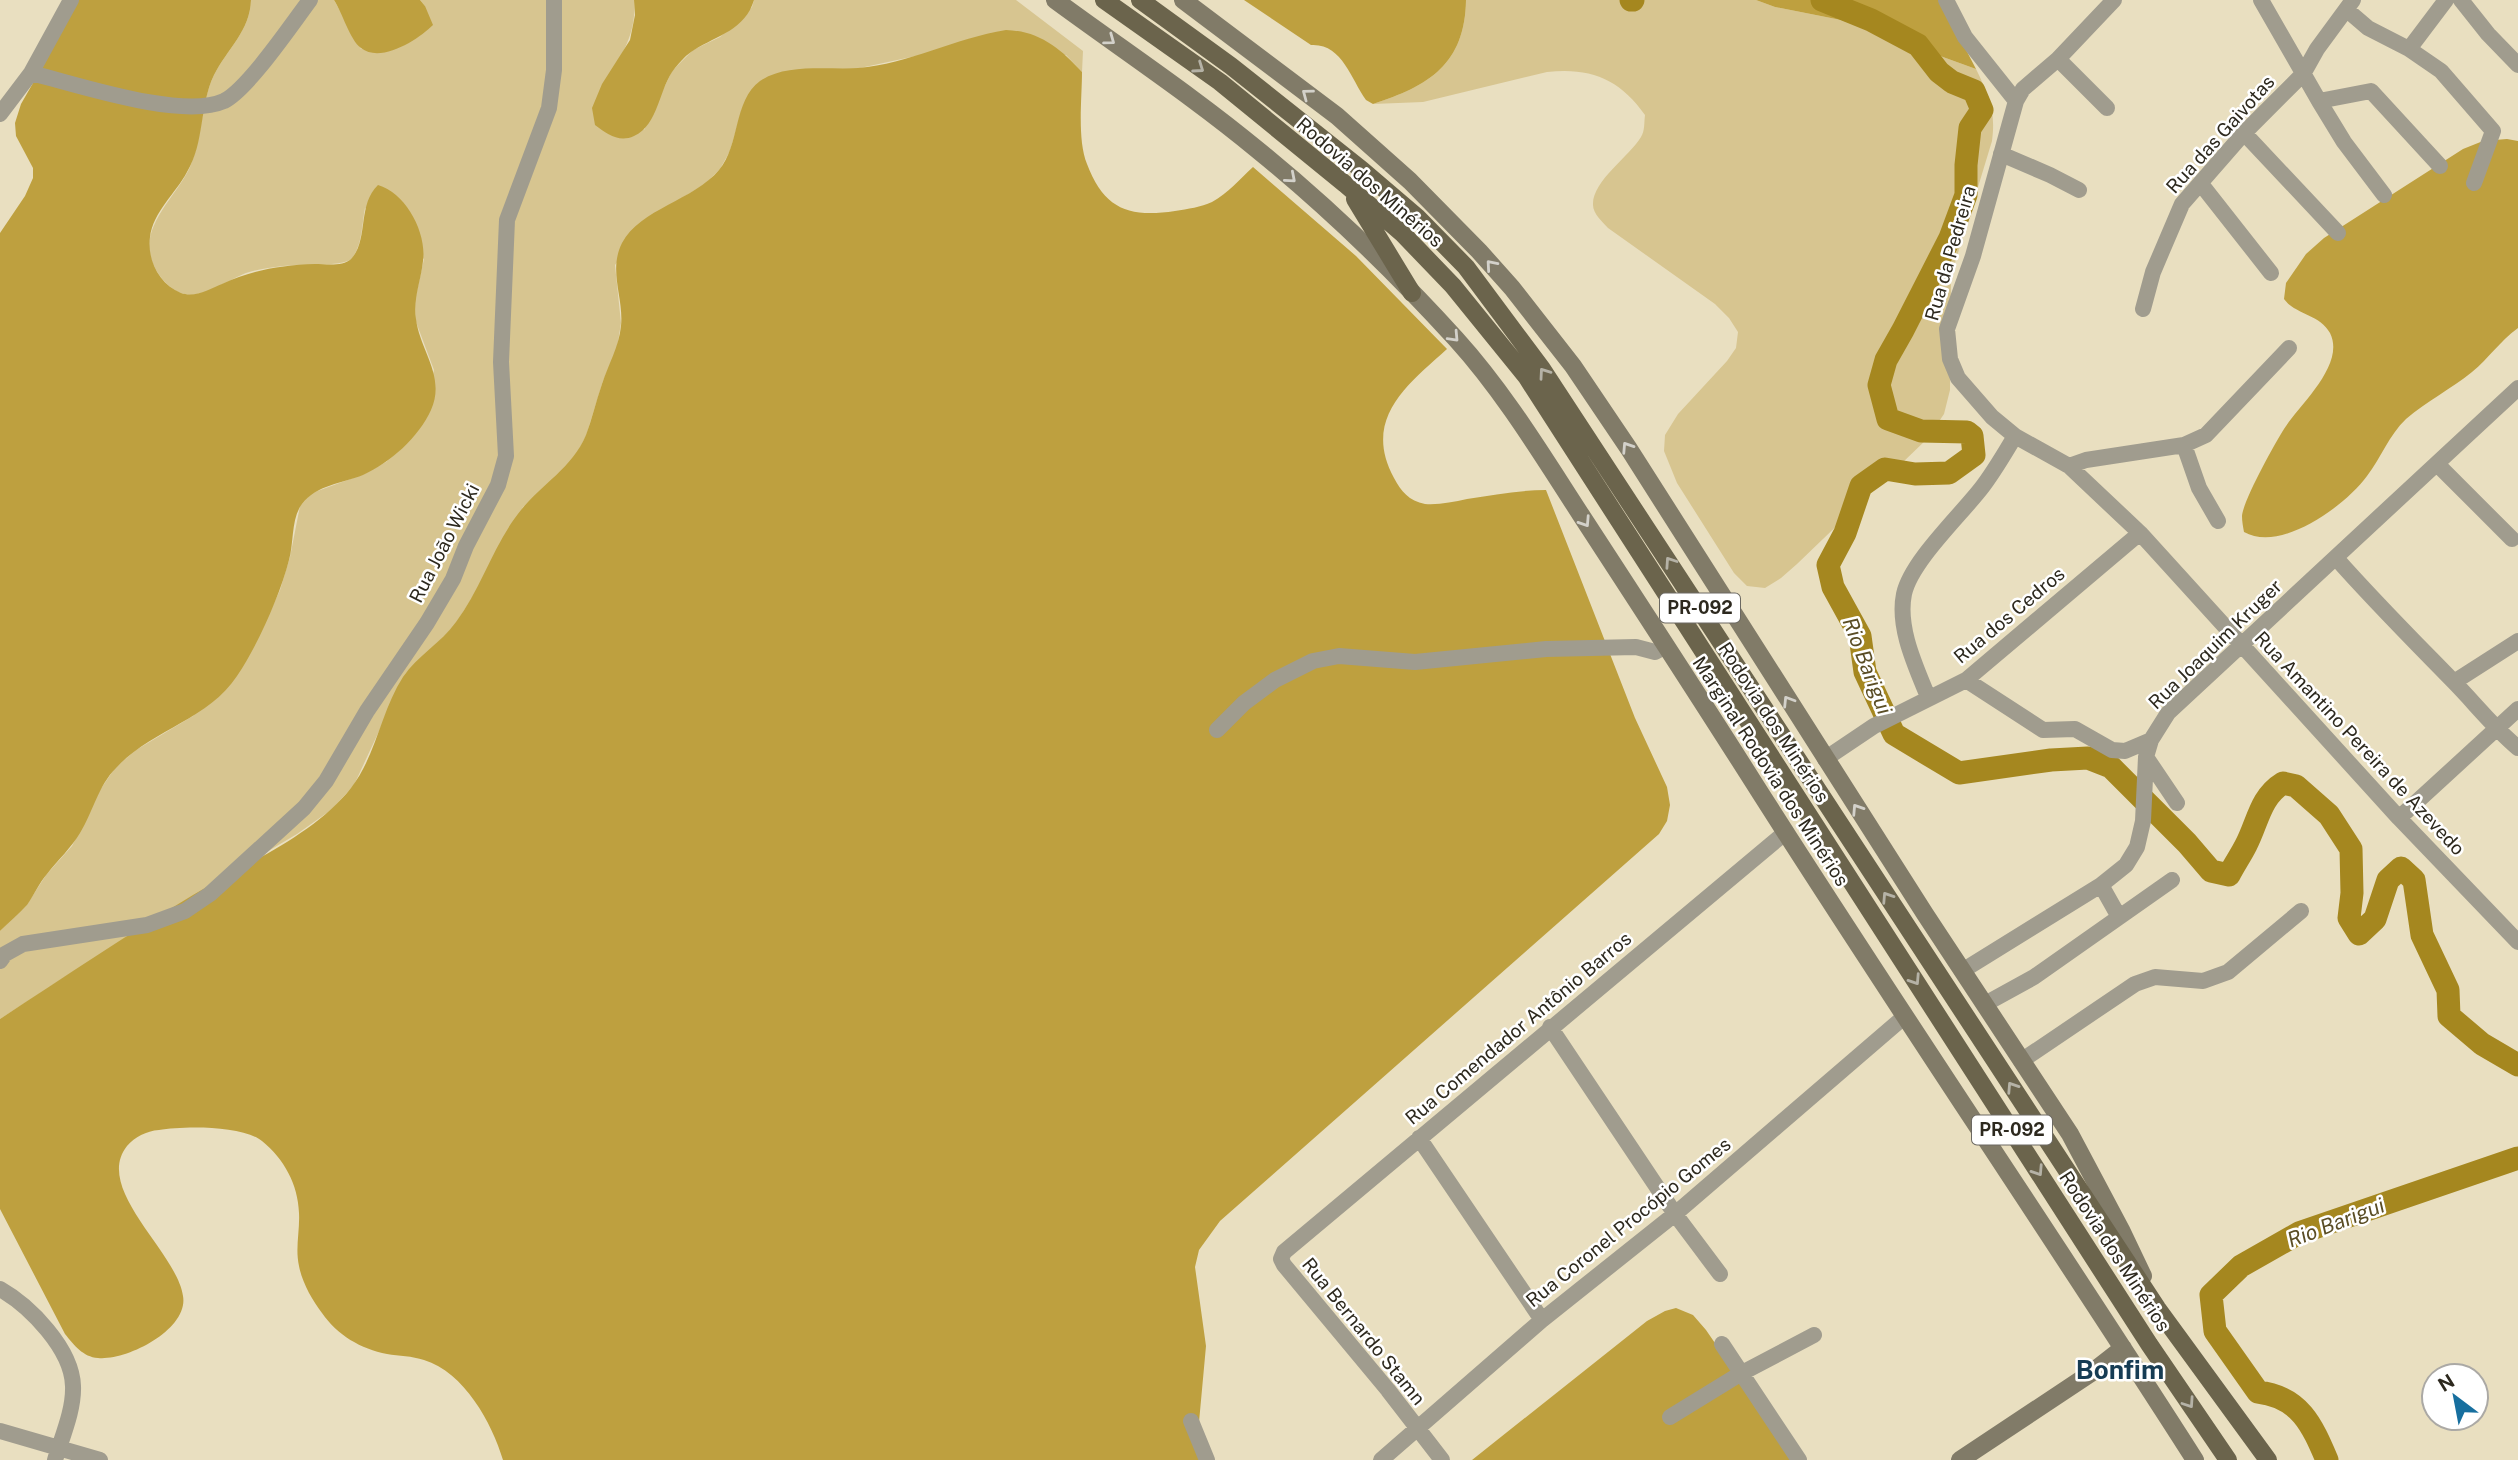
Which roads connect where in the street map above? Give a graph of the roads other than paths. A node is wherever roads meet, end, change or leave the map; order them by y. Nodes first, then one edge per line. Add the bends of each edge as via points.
1 (71, 0) edge
2 (310, 0) edge
3 (554, 0) edge
4 (1055, 0) edge
5 (1104, 0) edge
6 (1140, 0) edge
7 (1183, 0) edge
8 (1946, 0) edge
9 (2114, 0) edge
10 (2261, 0) edge
11 (2446, 0) edge
12 (2461, 0) edge
13 (2350, 5) edge
14 (2409, 49) junction
15 (2057, 60) junction
16 (2518, 65) edge
17 (31, 73) junction
18 (2303, 74) junction
19 (2016, 101) junction
20 (2319, 101) junction
21 (2106, 107) dead end
22 (0, 114) edge
23 (2244, 133) junction
24 (2001, 154) junction
25 (2440, 166) dead end
26 (2474, 183) dead end
27 (1345, 184) junction
28 (2201, 184) junction
29 (2080, 190) dead end
30 (2384, 195) dead end
31 (2338, 233) dead end
32 (2271, 273) dead end
33 (1412, 293) junction
34 (2143, 309) dead end
35 (2289, 348) dead end
36 (2518, 388) edge
37 (2015, 436) junction
38 (2184, 445) junction
39 (2438, 465) junction
40 (2069, 466) junction
41 (2218, 522) dead end
42 (2140, 533) junction
43 (2512, 539) dead end
44 (2336, 558) junction
45 (2518, 641) edge
46 (2242, 645) junction
47 (1666, 646) junction
48 (1966, 680) junction
49 (2454, 681) junction
50 (1928, 698) junction
51 (2518, 709) edge
52 (2496, 729) junction
53 (1217, 730) dead end
54 (2151, 740) junction
55 (2518, 748) edge
56 (2146, 757) junction
57 (1825, 759) junction
58 (2177, 803) dead end
59 (2399, 818) junction
60 (1786, 832) junction
61 (2172, 880) dead end
62 (2101, 885) junction
63 (2301, 911) dead end
64 (2119, 917) junction
65 (2518, 942) edge
66 (0, 961) edge
67 (1962, 971) junction
68 (1989, 1009) junction
69 (1904, 1017) junction
70 (1550, 1027) junction
71 (2021, 1061) junction
72 (1419, 1138) junction
73 (1675, 1214) junction
74 (1281, 1259) joint
75 (1720, 1274) dead end
76 (0, 1289) edge
77 (2157, 1308) junction
78 (1542, 1320) junction
79 (1814, 1335) dead end
80 (1722, 1344) dead end
81 (2123, 1348) junction
82 (1740, 1374) junction
83 (1670, 1417) dead end
84 (1191, 1421) dead end
85 (1416, 1428) junction
86 (0, 1431) edge
87 (57, 1454) edge
88 (100, 1460) edge
89 (1207, 1460) edge
90 (1381, 1460) edge
91 (1442, 1460) edge
92 (1799, 1460) edge
93 (1960, 1460) edge
94 (2195, 1460) edge
95 (2228, 1460) edge
96 (2268, 1460) edge

1 - 17 street
2 - 17 street via 242,87 224,101 198,107 143,101
3 - 66 street, Rua João Wicki via 549,108 507,220 501,362 506,456 498,485 453,579 326,781 304,808 210,894 185,911 147,925 23,944
4 -> 33 main road, Marginal Rodovia dos Minérios via 1259,150
5 -> 27 main road, Rodovia dos Minérios / PR-092 via 1220,82
77 -> 6 main road, Rodovia dos Minérios / PR-092 via 1542,369 1466,267 1362,170
57 -> 7 main road via 1602,407 1512,288 1445,215 1374,148
8 - 19 street via 1965,37
9 - 15 street
10 - 18 street
11 - 14 street
12 - 16 street
13 - 14 street via 2368,28
13 - 18 street, Rua das Gaivotas
14 - 26 street via 2441,71 2493,131
15 - 19 street via 2023,89
15 - 21 street
17 - 22 street
18 - 20 street
18 - 23 street, Rua das Gaivotas
19 - 24 street, Rua da Pedreira
20 - 25 street via 2371,91
20 - 30 street
23 - 28 street, Rua das Gaivotas
23 - 31 street
24 - 29 street
24 - 37 street, Rua da Pedreira via 1947,329 1950,359 1958,378
27 - 33 main road
27 -> 95 main road, Rodovia dos Minérios / PR-092 via 1453,286 1526,376
28 - 32 street
28 - 34 street, Rua das Gaivotas via 2182,204
33 -> 47 main road, Marginal Rodovia dos Minérios via 1497,389
35 - 38 street via 2206,435
36 - 39 street, Rua Joaquim Kruger
37 - 40 street, Rua Amantino Pereira de Azevedo
37 - 50 street via 1983,486 1906,585 1906,630
38 - 40 street
38 - 41 street via 2199,488
39 - 43 street
39 - 44 street, Rua Joaquim Kruger
40 - 42 street, Rua Amantino Pereira de Azevedo
42 - 46 street, Rua Amantino Pereira de Azevedo
42 - 48 street, Rua dos Cedros
44 - 46 street, Rua Joaquim Kruger
44 - 49 street
45 - 49 street
46 - 54 street, Rua Joaquim Kruger via 2168,713
46 - 59 street, Rua Amantino Pereira de Azevedo
47 - 53 street via 1655,652 1546,649 1427,661 1339,656 1313,661 1275,680 1244,702
47 - 60 main road, Marginal Rodovia dos Minérios
48 - 50 street, Rua dos Cedros
48 - 54 street via 2043,730 2075,729 2112,750 2124,751
49 - 52 street
50 - 57 street, Rua dos Cedros
51 - 52 street
52 - 55 street
52 - 59 street
54 - 56 street, Rua Joaquim Kruger
56 - 58 street
56 - 62 street, Rua Joaquim Kruger via 2137,847 2126,865
67 -> 57 main road
59 - 65 street, Rua Amantino Pereira de Azevedo
60 - 69 main road, Marginal Rodovia dos Minérios
60 - 70 street, Rua Comendador Antônio Barros
61 - 64 street
62 - 64 street
62 - 67 street, Rua Joaquim Kruger
63 - 71 street via 2228,972 2203,981 2154,978 2135,984
64 - 68 street via 2034,977 2019,993
67 - 68 main road
68 - 71 main road
69 - 73 street, Rua Coronel Procópio Gomes
69 - 81 main road, Marginal Rodovia dos Minérios
70 - 72 street, Rua Comendador Antônio Barros
70 - 73 street
71 - 77 main road via 2070,1134
72 - 74 street, Rua Comendador Antônio Barros
72 - 78 street
73 - 75 street
73 - 78 street, Rua Coronel Procópio Gomes
74 - 85 street, Rua Bernardo Stamn
76 - 87 street via 38,1317 67,1360 74,1384
77 - 96 main road, Rodovia dos Minérios / PR-092
78 - 85 street, Rua Coronel Procópio Gomes
79 - 82 street
80 - 82 street
81 - 93 main road
81 - 94 main road, Marginal Rodovia dos Minérios
82 - 83 street
82 - 92 street
84 - 89 street
85 - 90 street, Rua Coronel Procópio Gomes
85 - 91 street, Rua Bernardo Stamn
86 - 87 street
87 - 88 street

